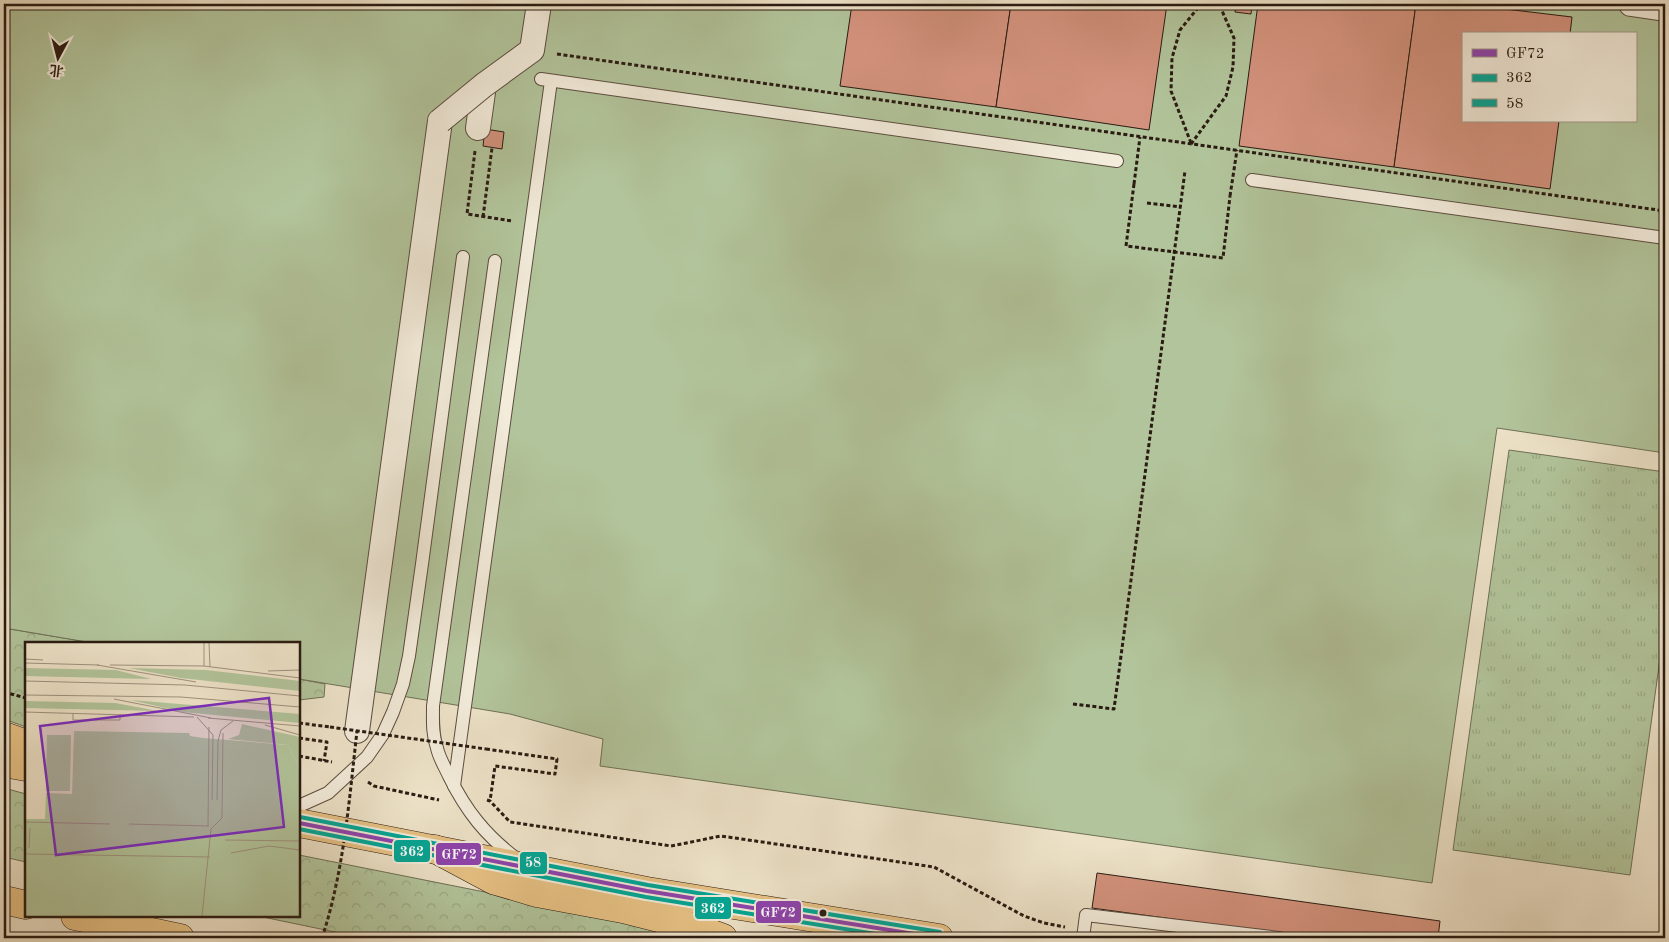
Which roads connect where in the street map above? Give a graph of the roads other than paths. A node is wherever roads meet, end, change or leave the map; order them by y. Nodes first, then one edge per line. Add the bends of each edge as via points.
1 (539, 4) edge
2 (1631, 4) edge
3 (1665, 9) edge
4 (484, 85) junction
5 (486, 134) road end
6 (1117, 161) dead end
7 (1252, 180) dead end
8 (1665, 238) edge
9 (463, 256) dead end
10 (495, 261) dead end
11 (357, 731) road end
12 (4, 736) edge
13 (25, 744) edge
14 (4, 762) edge
15 (25, 767) edge
16 (454, 786) junction
17 (300, 806) edge
18 (300, 823) edge
19 (435, 849) junction
20 (529, 868) junction
21 (4, 900) edge
22 (25, 905) edge
23 (80, 917) edge
24 (1084, 934) edge
25 (180, 938) edge
26 (723, 938) edge
27 (939, 938) edge
28 (1279, 938) edge

1 - 4 street, bridge via 532,50
2 - 3 street
4 - 5 street
4 - 11 street, bridge via 440,121
6 - 16 lane via 546,80 532,224
7 - 8 lane
9 - 17 lane via 424,555 403,684 383,734 367,756 328,793
10 - 16 lane via 433,706 436,748
12 - 13 main road
14 - 15 main road
16 - 20 lane via 479,826
18 - 19 main road
19 - 20 main road
19 - 26 main road via 494,880 537,893 623,909
20 - 27 main road
21 - 22 main road
23 - 25 main road
24 - 28 lane via 1086,915

